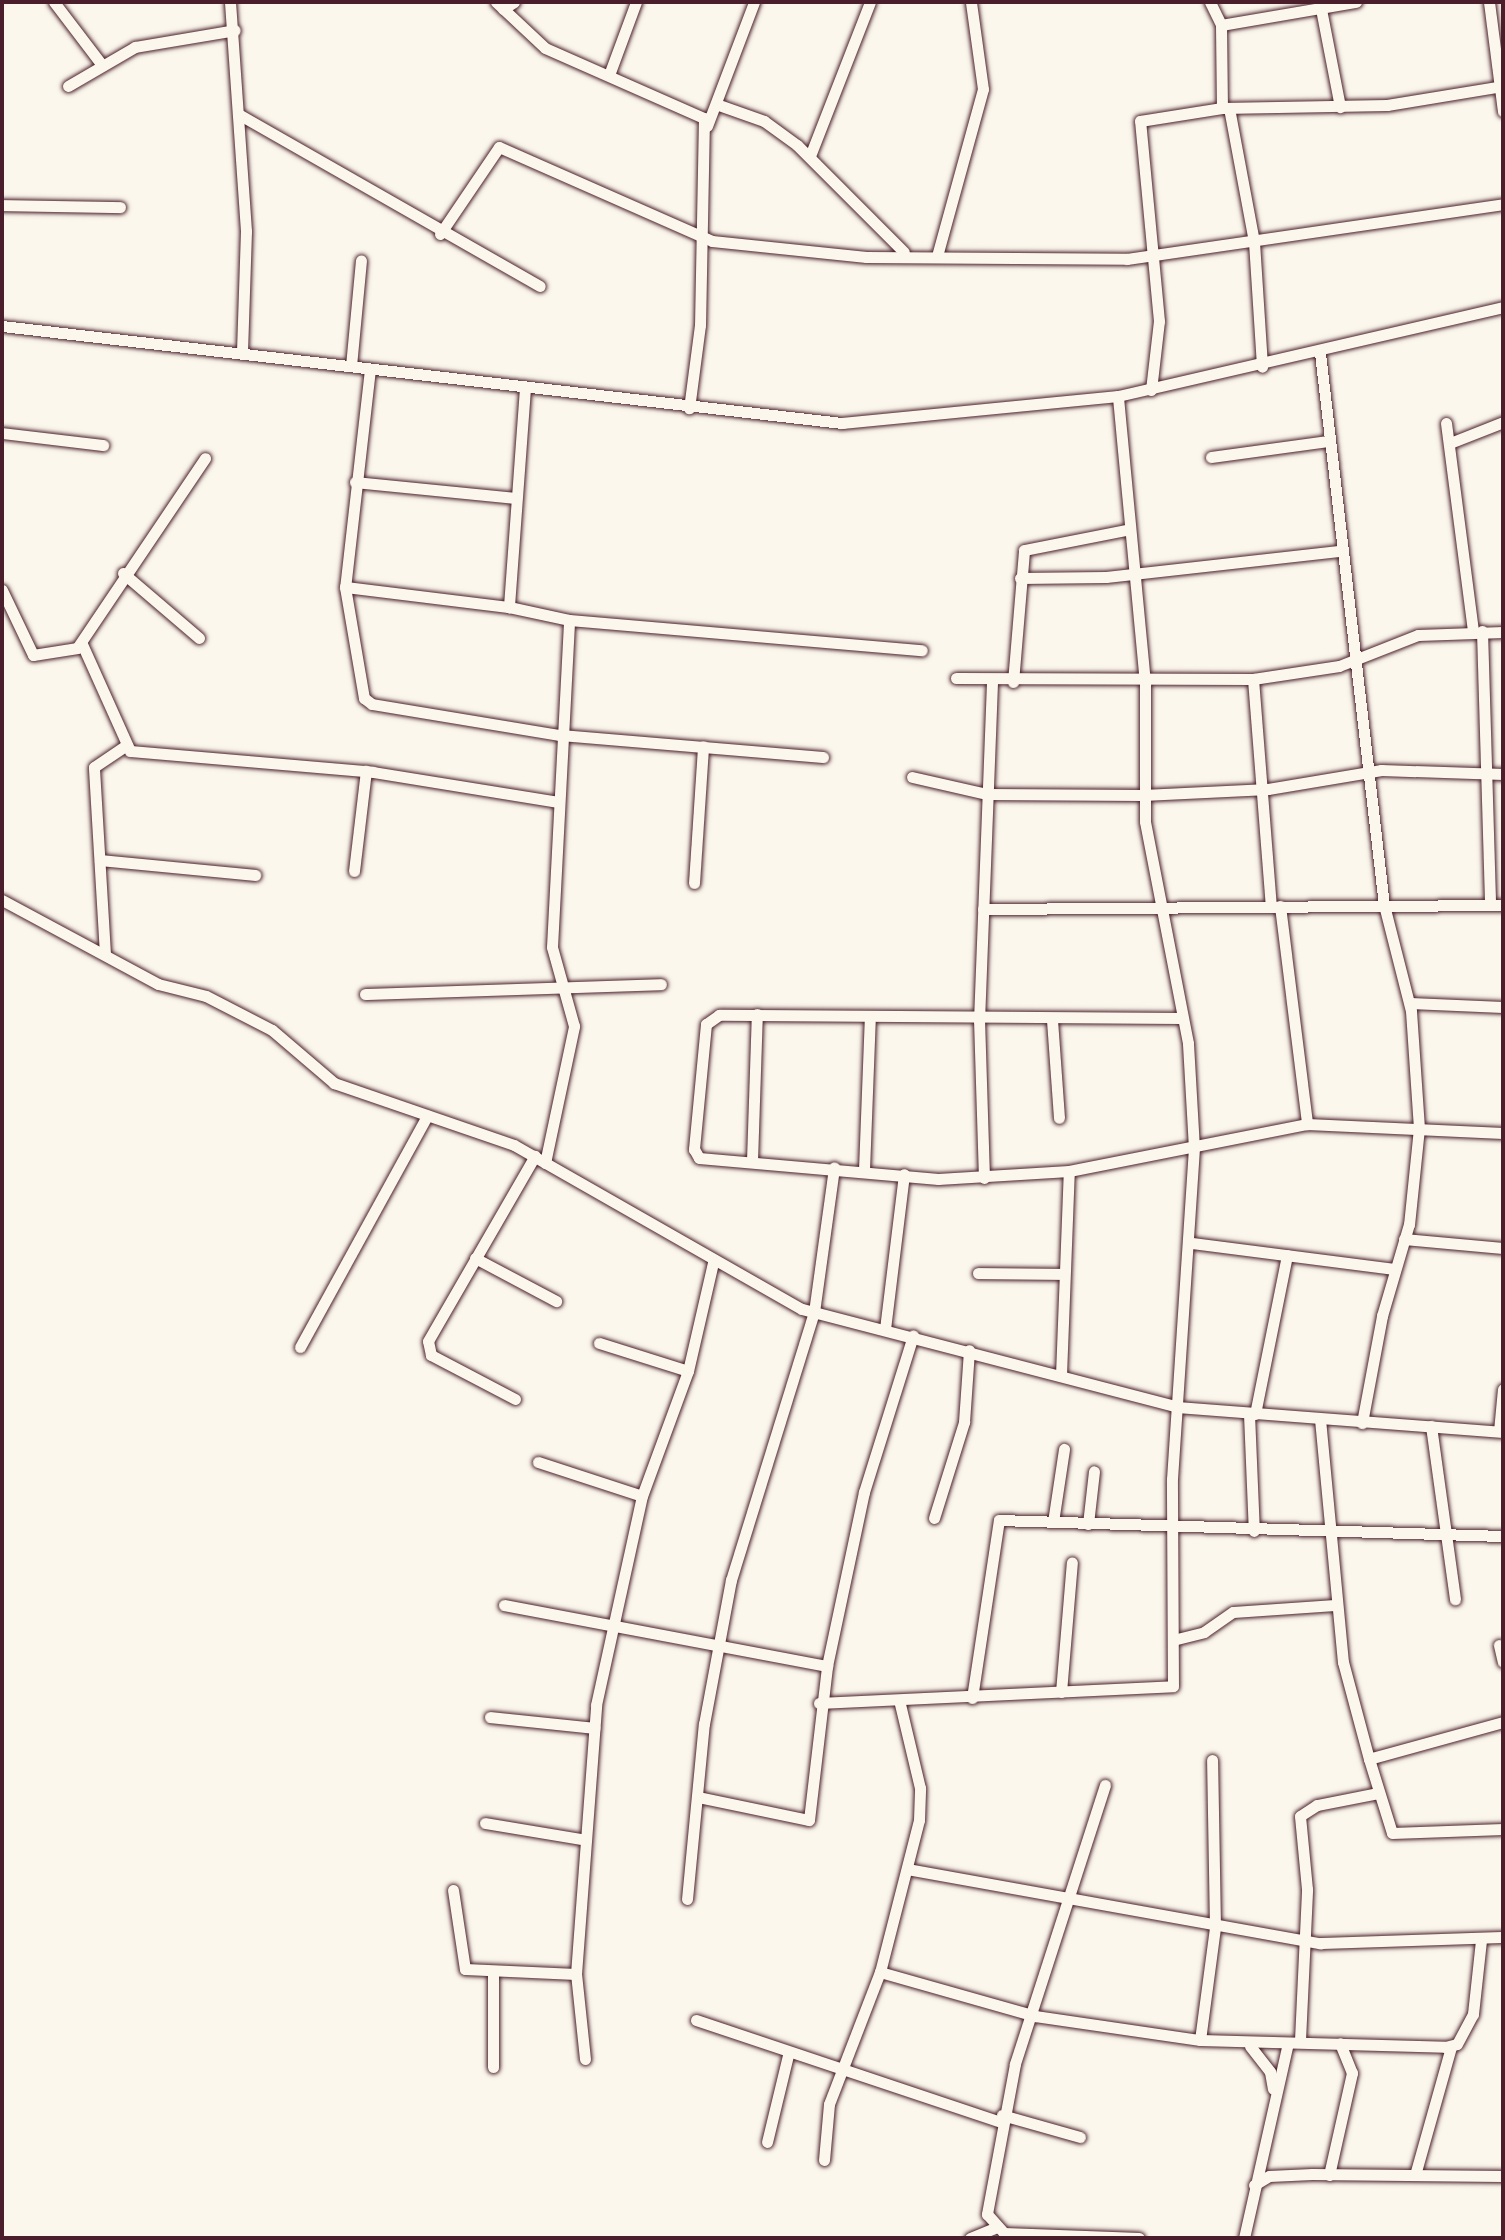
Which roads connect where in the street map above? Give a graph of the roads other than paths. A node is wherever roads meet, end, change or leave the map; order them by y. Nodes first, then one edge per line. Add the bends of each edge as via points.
1 (54, 2) edge
2 (230, 2) edge
3 (636, 2) edge
4 (754, 2) edge
5 (870, 2) edge
6 (971, 2) edge
7 (1210, 2) edge
8 (1356, 2) edge
9 (1489, 2) edge
10 (505, 4) edge
11 (1313, 7) edge
12 (1221, 25) junction
13 (235, 30) junction
14 (102, 65) junction
15 (609, 75) junction
16 (68, 86) dead end
17 (1502, 86) edge
18 (716, 104) junction
19 (1340, 107) junction
20 (1225, 108) junction
21 (1503, 111) edge
22 (240, 115) junction
23 (707, 126) junction
24 (810, 156) junction
25 (1503, 204) edge
26 (2, 205) edge
27 (120, 207) dead end
28 (440, 234) junction
29 (700, 238) junction
30 (1254, 242) junction
31 (904, 252) junction
32 (1156, 255) junction
33 (937, 256) junction
34 (361, 260) dead end
35 (540, 286) dead end
36 (1503, 307) edge
37 (2, 326) edge
38 (242, 353) junction
39 (1320, 353) junction
40 (351, 366) junction
41 (1262, 367) junction
42 (370, 369) junction
43 (525, 388) junction
44 (1151, 390) junction
45 (1118, 396) junction
46 (689, 408) junction
47 (1503, 422) edge
48 (1446, 423) dead end
49 (2, 433) edge
50 (1328, 441) junction
51 (1450, 443) junction
52 (103, 445) dead end
53 (1211, 457) dead end
54 (205, 458) dead end
55 (355, 482) junction
56 (515, 498) junction
57 (1126, 530) junction
58 (1339, 551) junction
59 (123, 573) junction
60 (1131, 574) junction
61 (1020, 578) junction
62 (345, 587) junction
63 (2, 590) edge
64 (509, 607) junction
65 (6, 612) edge
66 (569, 620) junction
67 (1477, 631) junction
68 (1503, 632) edge
69 (199, 638) dead end
70 (82, 644) junction
71 (922, 650) dead end
72 (1356, 660) junction
73 (956, 678) dead end
74 (1253, 679) junction
75 (992, 680) junction
76 (1013, 682) junction
77 (1145, 683) junction
78 (560, 735) junction
79 (703, 746) junction
80 (124, 747) junction
81 (823, 757) dead end
82 (366, 771) junction
83 (1370, 772) junction
84 (1485, 773) junction
85 (1503, 774) edge
86 (912, 777) dead end
87 (1258, 789) junction
88 (986, 794) junction
89 (1143, 795) junction
90 (558, 802) junction
91 (100, 860) junction
92 (354, 871) dead end
93 (255, 875) dead end
94 (694, 883) dead end
95 (2, 900) edge
96 (1497, 904) edge
97 (1384, 905) junction
98 (1275, 906) junction
99 (1156, 907) junction
100 (983, 909) junction
101 (105, 954) junction
102 (661, 984) dead end
103 (565, 990) junction
104 (365, 994) dead end
105 (1410, 1003) junction
106 (1503, 1007) edge
107 (757, 1014) junction
108 (870, 1016) junction
109 (1182, 1018) junction
110 (1052, 1020) junction
111 (979, 1021) junction
112 (427, 1116) junction
113 (1059, 1118) dead end
114 (1307, 1124) junction
115 (1419, 1128) junction
116 (1503, 1133) edge
117 (1194, 1148) junction
118 (540, 1160) junction
119 (752, 1161) junction
120 (834, 1167) junction
121 (864, 1170) junction
122 (1069, 1171) junction
123 (904, 1174) junction
124 (984, 1178) junction
125 (1404, 1239) junction
126 (1192, 1243) junction
127 (1503, 1248) edge
128 (1287, 1255) junction
129 (475, 1258) junction
130 (713, 1263) junction
131 (1394, 1269) junction
132 (978, 1273) dead end
133 (1064, 1274) junction
134 (556, 1301) dead end
135 (814, 1312) junction
136 (885, 1329) junction
137 (913, 1336) junction
138 (599, 1343) dead end
139 (300, 1347) dead end
140 (969, 1350) junction
141 (688, 1371) junction
142 (1061, 1375) junction
143 (1503, 1389) edge
144 (515, 1399) dead end
145 (1177, 1407) junction
146 (1252, 1414) junction
147 (1320, 1419) junction
148 (1362, 1423) junction
149 (1431, 1426) junction
150 (1501, 1432) edge
151 (1064, 1449) dead end
152 (538, 1462) dead end
153 (1094, 1471) dead end
154 (642, 1496) junction
155 (934, 1518) dead end
156 (1053, 1522) junction
157 (1088, 1524) junction
158 (1173, 1528) junction
159 (1254, 1531) junction
160 (1330, 1534) junction
161 (1445, 1535) junction
162 (1503, 1536) edge
163 (1072, 1562) dead end
164 (1455, 1599) dead end
165 (504, 1605) dead end
166 (1335, 1605) junction
167 (613, 1621) junction
168 (1173, 1640) junction
169 (721, 1641) junction
170 (1499, 1645) dead end
171 (1503, 1662) edge
172 (827, 1666) junction
173 (1061, 1692) junction
174 (972, 1698) junction
175 (899, 1700) junction
176 (819, 1703) junction
177 (490, 1717) dead end
178 (1503, 1722) edge
179 (594, 1728) junction
180 (1369, 1759) junction
181 (1212, 1760) dead end
182 (1105, 1785) dead end
183 (1378, 1793) junction
184 (698, 1797) junction
185 (485, 1823) dead end
186 (1503, 1829) edge
187 (581, 1839) junction
188 (907, 1869) junction
189 (453, 1890) dead end
190 (687, 1899) dead end
191 (1062, 1901) junction
192 (1215, 1927) junction
193 (1503, 1937) edge
194 (1481, 1940) junction
195 (1305, 1941) junction
196 (493, 1972) junction
197 (880, 1972) junction
198 (576, 1974) junction
199 (1035, 2016) junction
200 (696, 2020) dead end
201 (1200, 2040) junction
202 (1300, 2040) junction
203 (1288, 2043) junction
204 (1340, 2043) junction
205 (1250, 2046) junction
206 (1451, 2047) junction
207 (788, 2055) junction
208 (585, 2059) dead end
209 (493, 2067) dead end
210 (843, 2075) junction
211 (1273, 2094) junction
212 (1001, 2119) junction
213 (1080, 2137) dead end
214 (767, 2142) dead end
215 (824, 2160) dead end
216 (1258, 2165) junction
217 (1329, 2175) junction
218 (1415, 2175) junction
219 (1269, 2176) junction
220 (1503, 2176) edge
221 (1254, 2185) junction
222 (995, 2228) junction
223 (1088, 2236) edge
224 (970, 2238) edge
225 (1139, 2238) edge
226 (1244, 2238) edge

1 - 14 street
2 - 13 street
3 - 15 street
4 - 18 street
5 - 24 street
6 - 33 street via 983,89
7 - 12 street
8 - 11 street
9 - 17 street
10 - 15 street via 545,48
11 - 12 street
11 - 19 street
12 - 20 street
13 - 14 street via 150,43
13 - 22 street
14 - 16 street
15 - 23 street via 695,113
17 - 19 street
17 - 21 street
18 - 23 street
18 - 24 street via 764,121
19 - 20 street
20 - 30 street
20 - 32 street via 1156,115 1137,127
22 - 28 street via 338,165
22 - 38 street
23 - 29 street
24 - 31 street
25 - 30 street
26 - 27 street
28 - 29 street via 499,147
28 - 35 street
29 - 31 street via 866,257
29 - 46 street via 700,325
30 - 32 street
30 - 41 street
31 - 33 street
32 - 33 street
32 - 44 street via 1159,366
34 - 40 street
36 - 39 street
37 - 38 street
38 - 40 street
39 - 41 street
39 - 50 street
40 - 42 street
41 - 44 street
42 - 43 street
42 - 55 street
43 - 46 street
43 - 56 street
44 - 45 street
45 - 46 street via 842,423
45 - 57 street
47 - 51 street
48 - 51 street
49 - 52 street
50 - 53 street
50 - 58 street
51 - 67 street
54 - 59 street
55 - 56 street
55 - 62 street
56 - 64 street
57 - 60 street
57 - 61 street via 1026,548
58 - 60 street
58 - 72 street
59 - 69 street
59 - 70 street
60 - 61 street
60 - 77 street
61 - 76 street
62 - 64 street
62 - 78 street via 367,701
63 - 65 street
64 - 66 street
65 - 70 street via 33,655
66 - 71 street
66 - 78 street
67 - 68 street
67 - 72 street via 1418,635
67 - 84 street
70 - 80 street
72 - 74 street
72 - 83 street
73 - 75 street
74 - 77 street
74 - 87 street
75 - 76 street
75 - 88 street
76 - 77 street
77 - 89 street
78 - 79 street
78 - 90 street
79 - 81 street
79 - 94 street
80 - 82 street
80 - 91 street via 94,767
82 - 90 street
82 - 92 street
83 - 84 street
83 - 87 street
83 - 97 street
84 - 85 street
84 - 96 street
86 - 88 street
87 - 89 street
87 - 98 street
88 - 89 street
88 - 100 street
89 - 99 street
90 - 103 street via 552,947
91 - 93 street
91 - 101 street
95 - 101 street
96 - 97 street
97 - 98 street
97 - 105 street
98 - 99 street
98 - 114 street
99 - 100 street
99 - 109 street
100 - 111 street
101 - 112 street via 272,1030 334,1083
102 - 103 street
103 - 104 street
103 - 118 street via 574,1026
105 - 106 street
105 - 115 street
107 - 108 street
107 - 119 street
107 - 119 street via 719,1015 706,1024 694,1149 699,1158
108 - 111 street
108 - 121 street
109 - 110 street
109 - 117 street
110 - 111 street
110 - 113 street
111 - 124 street
112 - 118 street via 479,1129
112 - 139 street
114 - 115 street
114 - 117 street
115 - 116 street
115 - 125 street
117 - 122 street
117 - 126 street
118 - 129 street
118 - 130 street
119 - 120 street
120 - 121 street
120 - 135 street
121 - 123 street
122 - 124 street
122 - 133 street
123 - 124 street
123 - 136 street
125 - 127 street
125 - 131 street
126 - 128 street
126 - 145 street
128 - 131 street
128 - 146 street
129 - 134 street
129 - 144 street via 429,1337 428,1351
130 - 135 street
130 - 141 street
131 - 148 street
132 - 133 street
133 - 142 street
135 - 136 street
135 - 169 street via 795,1358 769,1474 739,1547
136 - 137 street
137 - 140 street
137 - 172 street via 864,1492
138 - 141 street
140 - 142 street
140 - 155 street via 964,1422
141 - 154 street
142 - 145 street
143 - 150 street
145 - 146 street
145 - 158 street
146 - 147 street
146 - 159 street
147 - 148 street
147 - 160 street
148 - 149 street
149 - 150 street
149 - 161 street
151 - 156 street
152 - 154 street
153 - 157 street
154 - 167 street
156 - 157 street
156 - 174 street via 995,1523
157 - 158 street
158 - 159 street
158 - 168 street
159 - 160 street
160 - 161 street
160 - 166 street
161 - 162 street
161 - 164 street
163 - 173 street
165 - 167 street
166 - 168 street via 1233,1612 1204,1632
166 - 180 street via 1349,1692
167 - 169 street
167 - 179 street
168 - 173 street via 1169,1690
169 - 172 street
169 - 184 street
170 - 171 street
172 - 176 street
173 - 174 street
174 - 175 street
175 - 176 street
175 - 188 street via 921,1804
176 - 184 street via 807,1823
177 - 179 street
178 - 180 street
179 - 187 street
180 - 183 street
181 - 192 street
182 - 191 street
183 - 186 street via 1387,1829 1396,1835
183 - 195 street via 1302,1812
184 - 190 street
185 - 187 street
187 - 198 street
188 - 191 street
188 - 197 street
189 - 196 street via 459,1962
191 - 192 street
191 - 199 street
192 - 195 street
192 - 201 street
193 - 194 street
194 - 195 street
194 - 206 street via 1473,2014
195 - 202 street
196 - 198 street
196 - 209 street
197 - 199 street
197 - 210 street
198 - 208 street
199 - 201 street
199 - 212 street
200 - 207 street
201 - 205 street
202 - 203 street
202 - 204 street
203 - 205 street
203 - 211 street
204 - 206 street
204 - 217 street via 1352,2073
205 - 211 street via 1270,2072
206 - 218 street
207 - 210 street
207 - 214 street
210 - 212 street
210 - 215 street via 829,2104
211 - 216 street
212 - 213 street
212 - 222 street via 987,2214
216 - 219 street
216 - 221 street
217 - 218 street
217 - 219 street
218 - 220 street
219 - 221 street
221 - 226 street
222 - 223 street
222 - 224 street
223 - 225 street

